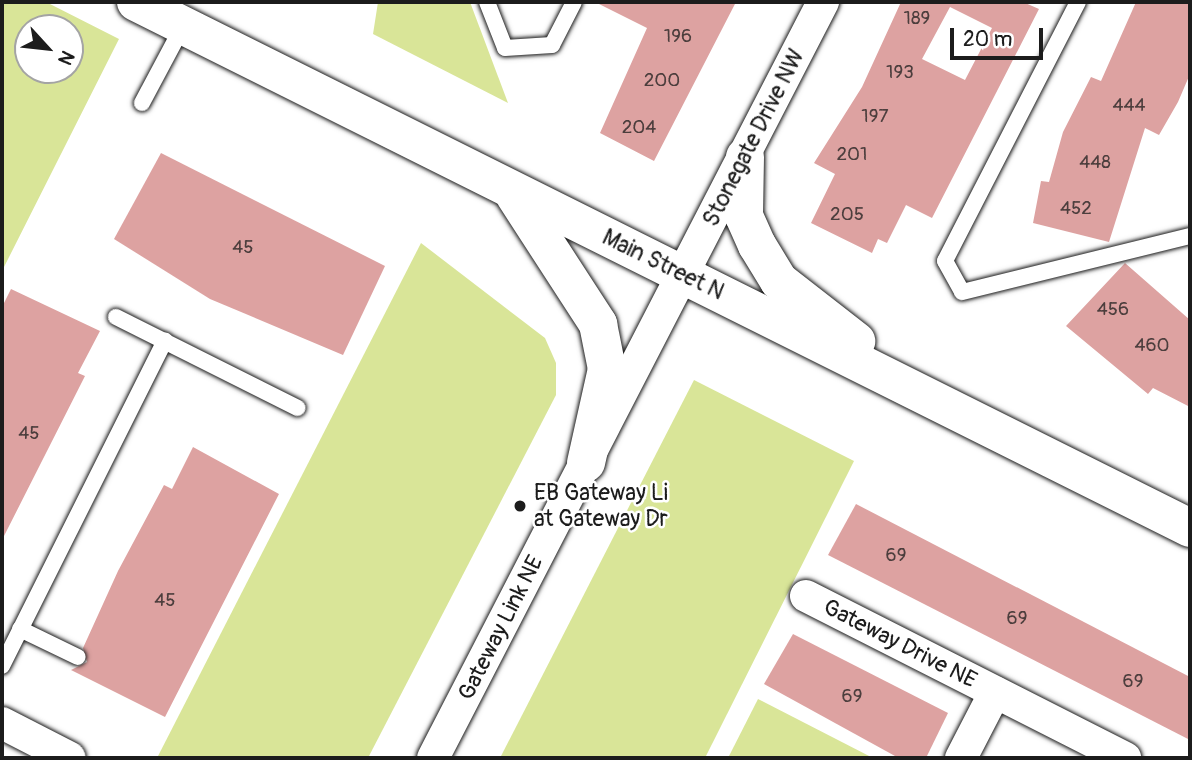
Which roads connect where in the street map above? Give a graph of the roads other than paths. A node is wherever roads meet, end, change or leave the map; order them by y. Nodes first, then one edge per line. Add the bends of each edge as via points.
1 (136, 2) edge
2 (487, 2) edge
3 (574, 2) edge
4 (823, 2) edge
5 (1078, 2) edge
6 (183, 26) junction
7 (142, 103) dead end
8 (745, 157) junction
9 (514, 195) junction
10 (1190, 236) edge
11 (686, 275) junction
12 (116, 317) dead end
13 (165, 341) junction
14 (923, 394) junction
15 (298, 408) dead end
16 (586, 463) junction
17 (1190, 528) edge
18 (806, 596) dead end
19 (20, 629) junction
20 (78, 657) dead end
21 (2, 666) edge
22 (995, 692) junction
23 (2, 723) edge
24 (70, 758) edge
25 (433, 758) edge
26 (961, 758) edge
27 (1125, 758) edge

1 - 6 street, Main Street N
2 - 3 lane via 505,48 552,45
4 - 8 street, Stonegate Drive NW
5 - 10 lane via 945,261 962,292
6 - 7 lane
6 - 9 street, Main Street N
8 - 11 street, Stonegate Drive NW
8 - 14 street via 744,216 779,281
9 - 11 street, Main Street N
9 - 16 street via 598,324 607,369
11 - 14 street, Main Street N
11 - 16 street, Gateway Link NE
12 - 13 lane
13 - 15 lane
13 - 19 lane
14 - 17 street, Main Street N
16 - 25 street, Gateway Link NE
18 - 22 street, Gateway Drive NE
19 - 20 lane
19 - 21 lane
22 - 26 street, Gateway Drive NE
22 - 27 street, Gateway Drive NE
23 - 24 street

